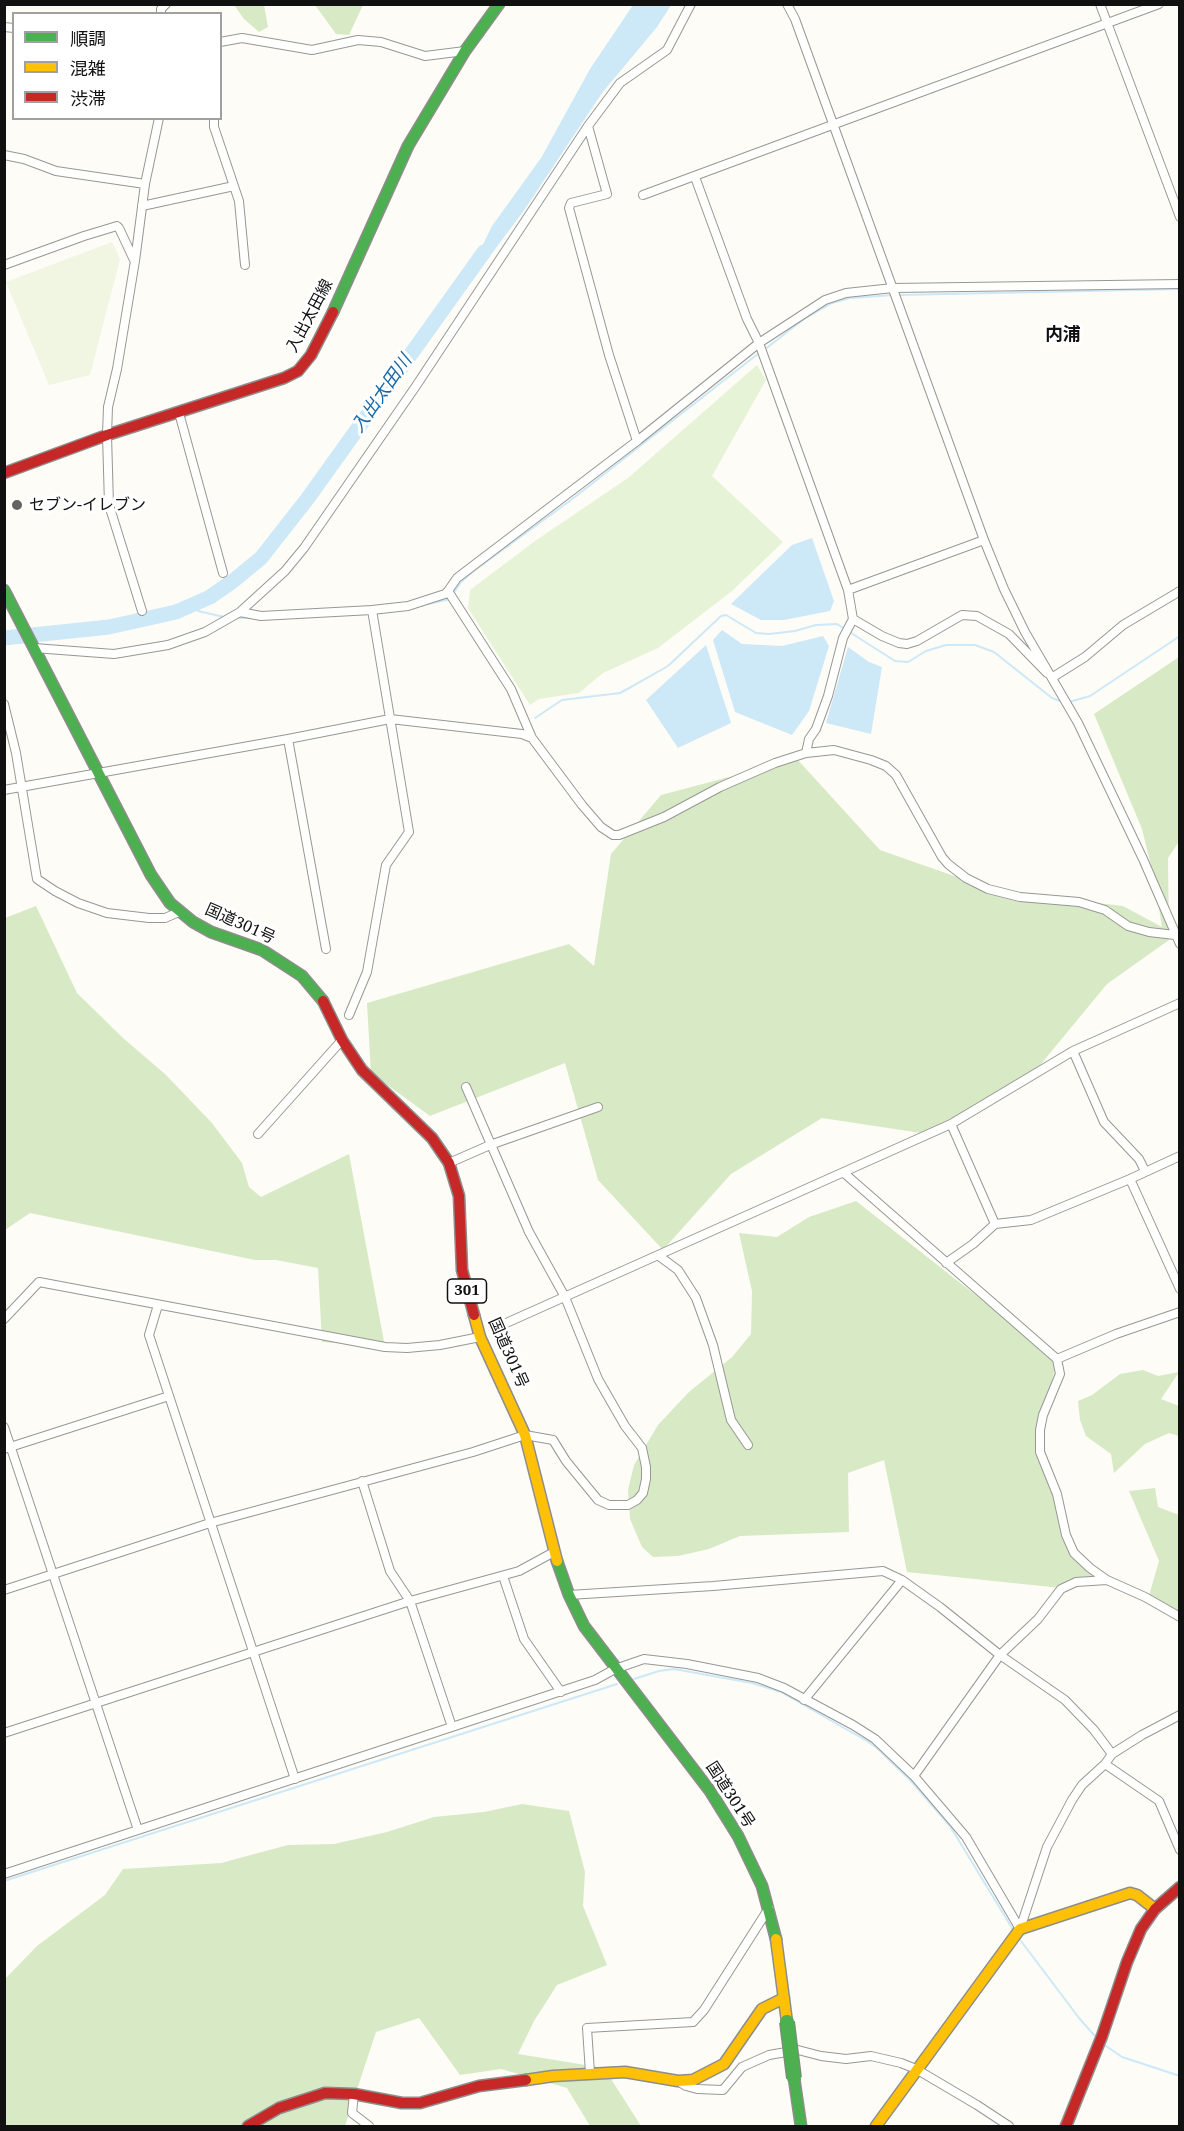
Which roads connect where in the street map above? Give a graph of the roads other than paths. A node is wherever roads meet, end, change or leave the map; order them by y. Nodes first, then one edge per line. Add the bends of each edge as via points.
1 (499, 4) edge
2 (691, 4) edge
3 (787, 4) edge
4 (1100, 4) edge
5 (1159, 4) edge
6 (1107, 24) junction
7 (222, 42) edge
8 (465, 51) junction
9 (159, 120) edge
10 (214, 120) edge
11 (833, 123) junction
12 (588, 126) junction
13 (4, 155) edge
14 (695, 177) junction
15 (145, 184) junction
16 (234, 186) junction
17 (643, 195) dead end
18 (142, 206) junction
19 (1179, 216) edge
20 (135, 261) junction
21 (4, 265) edge
22 (245, 265) dead end
23 (1179, 284) edge
24 (893, 288) junction
25 (759, 343) junction
26 (179, 413) junction
27 (107, 435) junction
28 (637, 441) junction
29 (4, 472) edge
30 (984, 540) junction
31 (223, 573) dead end
32 (4, 590) edge
33 (848, 590) junction
34 (448, 591) junction
35 (1179, 591) edge
36 (372, 610) junction
37 (142, 611) dead end
38 (240, 612) junction
39 (853, 619) junction
40 (34, 648) junction
41 (1053, 677) junction
42 (4, 704) edge
43 (390, 719) junction
44 (532, 738) junction
45 (288, 739) junction
46 (806, 753) junction
47 (98, 772) junction
48 (21, 787) junction
49 (4, 790) edge
50 (180, 912) junction
51 (1175, 935) junction
52 (1179, 944) edge
53 (326, 949) dead end
54 (1179, 1003) edge
55 (349, 1015) dead end
56 (342, 1040) junction
57 (1072, 1051) junction
58 (466, 1087) dead end
59 (598, 1107) dead end
60 (951, 1124) junction
61 (258, 1134) dead end
62 (490, 1145) junction
63 (1179, 1156) edge
64 (449, 1163) junction
65 (1145, 1171) junction
66 (844, 1173) junction
67 (1130, 1179) junction
68 (995, 1224) junction
69 (659, 1256) junction
70 (946, 1263) junction
71 (1179, 1289) edge
72 (566, 1297) junction
73 (158, 1305) junction
74 (1179, 1312) edge
75 (4, 1319) edge
76 (504, 1324) dead end
77 (480, 1337) junction
78 (1057, 1359) junction
79 (168, 1396) junction
80 (4, 1427) edge
81 (525, 1434) junction
82 (748, 1444) dead end
83 (8, 1448) edge
84 (362, 1481) junction
85 (210, 1523) junction
86 (555, 1552) junction
87 (53, 1574) junction
88 (503, 1576) junction
89 (902, 1580) junction
90 (1107, 1580) junction
91 (4, 1590) edge
92 (569, 1595) junction
93 (410, 1600) junction
94 (1179, 1617) edge
95 (253, 1652) junction
96 (1000, 1655) junction
97 (615, 1669) junction
98 (561, 1692) junction
99 (804, 1700) junction
100 (96, 1704) junction
101 (1179, 1715) edge
102 (452, 1727) junction
103 (4, 1733) edge
104 (1112, 1754) junction
105 (1105, 1764) junction
106 (914, 1776) junction
107 (295, 1779) junction
108 (138, 1830) junction
109 (1179, 1850) edge
110 (4, 1875) edge
111 (1179, 1887) edge
112 (770, 1908) junction
113 (1155, 1909) junction
114 (1020, 1929) junction
115 (784, 1998) junction
116 (916, 2069) junction
117 (590, 2073) junction
118 (678, 2081) junction
119 (354, 2094) junction
120 (248, 2127) edge
121 (369, 2127) edge
122 (801, 2127) edge
123 (876, 2127) edge
124 (1009, 2127) edge
125 (1066, 2127) edge

1 - 8 main road, 入出太田線
2 - 12 street via 667,51 620,83
3 - 11 street
4 - 6 street
5 - 6 street
6 - 11 street
6 - 19 street
7 - 8 street via 242,38 312,50 358,40 381,42 425,56
8 - 26 main road, 入出太田線 via 408,146 311,355 298,371 284,378
9 - 15 street
10 - 16 street
11 - 14 street
11 - 24 street
12 - 28 street via 607,194 571,203 569,208
12 - 38 street via 304,548
13 - 15 street via 56,171
14 - 17 street
14 - 25 street
15 - 18 street
16 - 18 street
16 - 22 street
18 - 20 street
20 - 21 street via 117,226
20 - 27 street via 108,407
23 - 24 street
24 - 25 street via 846,292 825,300
24 - 30 street
25 - 28 street
25 - 33 street
26 - 27 main road, 入出太田線
26 - 31 street
27 - 29 main road, 入出太田線
27 - 37 street via 109,505
28 - 34 street via 457,578
30 - 33 street
30 - 41 street via 1025,632
32 - 40 main road, 国道301号 / 301
33 - 39 street
34 - 36 street via 408,606
34 - 44 street via 511,689
35 - 41 street via 1123,625 1085,657
36 - 38 street via 261,616
36 - 43 street
38 - 40 street via 205,632 144,651 114,654
39 - 41 street via 882,636 907,644 962,615 977,616 1009,634
39 - 46 street via 843,638 828,696
40 - 47 main road, 国道301号 / 301
41 - 51 street via 1143,859
42 - 48 street
43 - 44 street
43 - 45 street
43 - 55 street via 409,832 386,865 367,972
44 - 46 street via 601,827 617,836 739,779
45 - 47 street
45 - 53 street
46 - 51 street via 834,750 886,766 903,786 942,857 966,878 988,889 1020,897 1078,902 1105,910 1128,926
47 - 48 street
47 - 50 main road, 国道301号 / 301 via 151,875
48 - 49 street
48 - 50 street via 37,879 42,884 107,913 165,918
50 - 56 main road, 国道301号 / 301 via 211,932 262,950 302,976 322,999
51 - 52 street
54 - 57 street
56 - 61 street
56 - 64 main road, 国道301号 / 301 via 362,1070 432,1138
57 - 60 street
57 - 65 street via 1104,1122 1139,1159
58 - 62 street
59 - 62 street
60 - 66 street
60 - 68 street
62 - 64 street
62 - 72 street via 529,1232
63 - 65 street
64 - 77 main road, 国道301号 / 301 via 459,1196 462,1270
65 - 67 street
66 - 69 street
66 - 70 street
67 - 68 street via 1031,1220
67 - 71 street
68 - 70 street
69 - 72 street
69 - 82 street via 678,1270 696,1298 713,1345 731,1420
70 - 78 street
72 - 76 street
72 - 81 street via 598,1379 642,1448 646,1467 643,1493 628,1504 598,1500 554,1440
73 - 75 street via 39,1282
73 - 77 street via 384,1347 429,1346
73 - 79 street via 149,1335
74 - 78 street
77 - 81 main road, 国道301号 / 301
78 - 90 street via 1060,1374 1043,1415 1040,1452 1074,1553
79 - 83 street
79 - 85 street
80 - 83 street
81 - 84 street
81 - 86 main road, 国道301号 / 301
83 - 87 street
84 - 85 street
84 - 93 street via 390,1571
85 - 87 street
85 - 95 street
86 - 88 street
86 - 92 main road, 国道301号 / 301
87 - 91 street
87 - 100 street
88 - 93 street
88 - 98 street via 524,1639
89 - 92 street via 883,1570 867,1570 713,1586
89 - 96 street
89 - 99 street
90 - 94 street
90 - 96 street via 1076,1582 1061,1589 1038,1619
92 - 97 main road, 国道301号 / 301 via 584,1626
93 - 95 street
93 - 102 street
95 - 100 street
95 - 107 street
96 - 104 street via 1065,1700
96 - 106 street
97 - 98 street
97 - 99 street via 644,1659 687,1664 758,1678
97 - 112 main road, 国道301号 / 301 via 710,1791 738,1836
98 - 102 street
99 - 106 street via 875,1739
100 - 103 street
100 - 108 street
101 - 104 street
102 - 107 street
104 - 105 street
105 - 109 street via 1160,1801
105 - 114 street via 1082,1785 1047,1847
106 - 114 street via 966,1837
107 - 108 street
108 - 110 street
111 - 113 main road
112 - 115 main road, 国道301号 / 301
112 - 117 street via 693,2022 587,2028
113 - 114 main road via 1130,1893
113 - 125 main road via 1141,1929 1127,1962
114 - 116 main road
115 - 118 main road via 762,2009 724,2064 693,2080
115 - 122 main road, 国道301号 / 301, bridge
116 - 118 street via 872,2056 846,2059 798,2050 769,2055 742,2067 723,2090 697,2089
116 - 123 main road
116 - 124 street
117 - 118 main road via 625,2072
117 - 119 main road via 479,2086 420,2103
119 - 120 main road via 325,2093 303,2099
119 - 121 street via 352,2113

